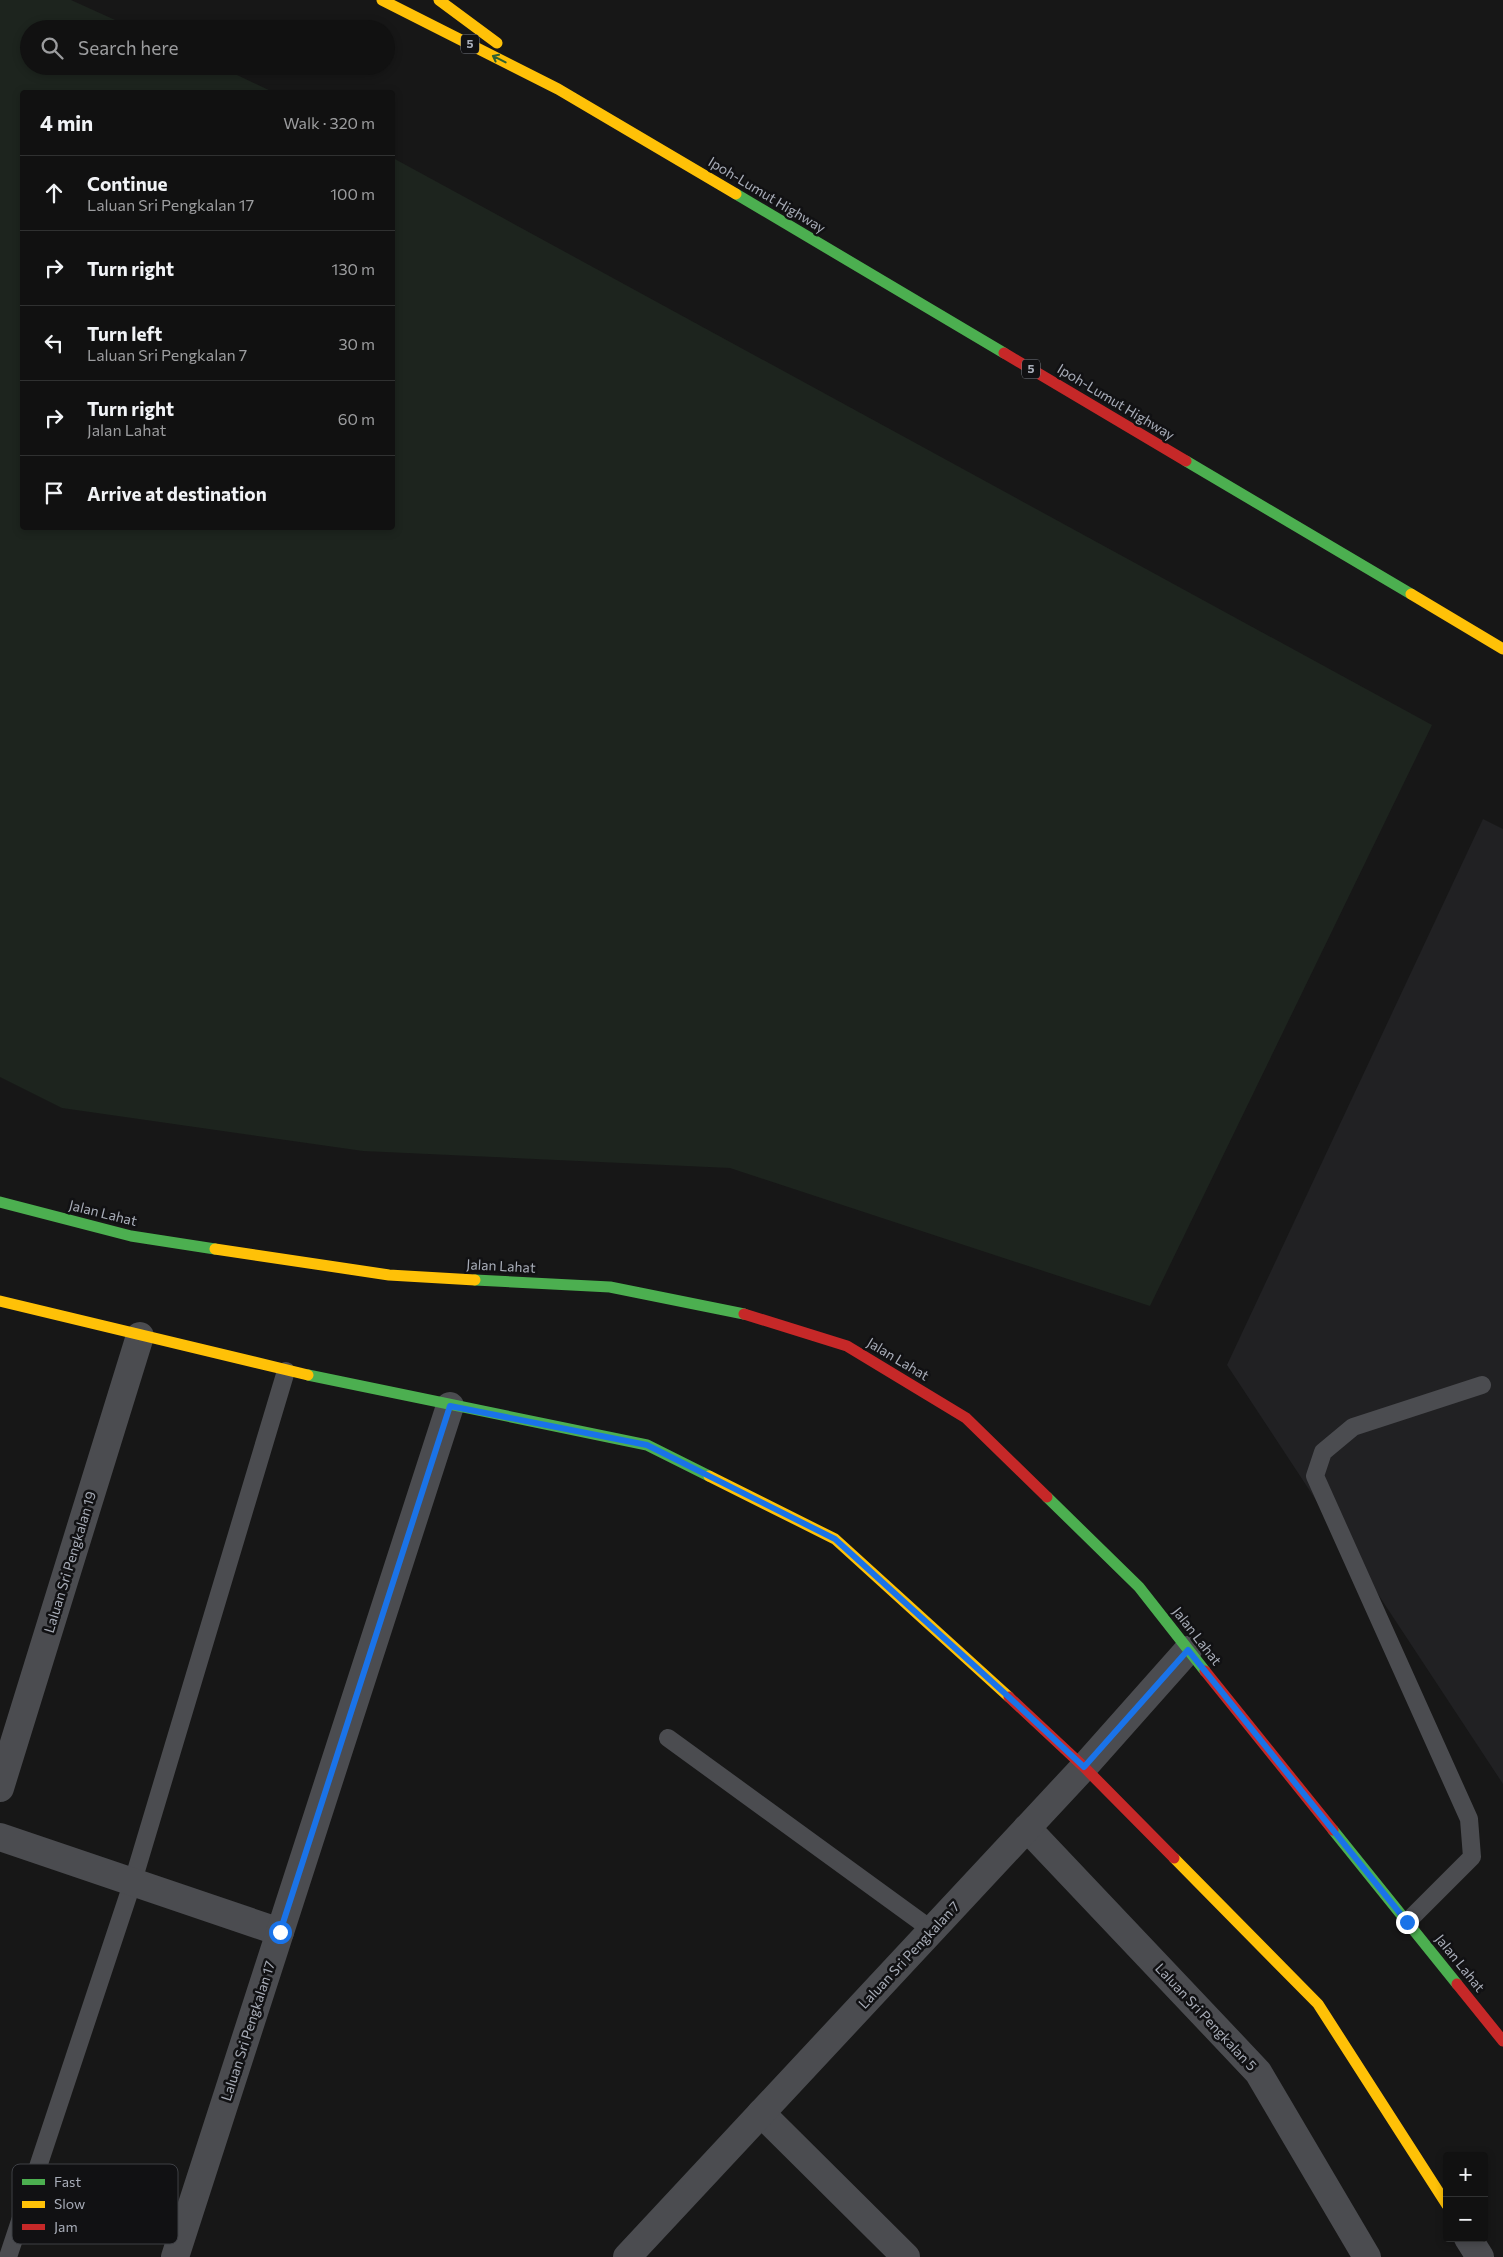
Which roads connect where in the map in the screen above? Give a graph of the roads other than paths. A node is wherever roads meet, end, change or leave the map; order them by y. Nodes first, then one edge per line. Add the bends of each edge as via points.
1 (382, 0) edge
2 (439, 0) edge
3 (558, 89) junction
4 (1503, 649) edge
5 (0, 1202) edge
6 (0, 1302) edge
7 (140, 1336) junction
8 (286, 1371) junction
9 (1482, 1386) dead end
10 (450, 1406) junction
11 (1188, 1650) junction
12 (668, 1738) dead end
13 (1084, 1767) junction
14 (0, 1788) edge
15 (1027, 1828) junction
16 (0, 1837) edge
17 (133, 1881) junction
18 (1407, 1922) junction
19 (932, 1930) junction
20 (280, 1932) junction
21 (1503, 2041) edge
22 (762, 2113) junction
23 (39, 2164) edge
24 (1443, 2199) edge
25 (1471, 2242) edge
26 (12, 2244) edge
27 (8, 2257) edge
28 (175, 2257) edge
29 (627, 2257) edge
30 (906, 2257) edge
31 (1367, 2257) edge
32 (1480, 2257) edge

3 -> 1 main road, Ipoh-Lumut Highway / 5
2 - 3 main road, Ipoh-Lumut Highway / 5
3 - 4 main road, Ipoh-Lumut Highway / 5
5 - 11 main road, Jalan Lahat via 131,1236 389,1275 610,1288 752,1316 848,1346 966,1418 1139,1587
6 - 7 main road
7 - 8 main road
7 - 14 street, Laluan Sri Pengkalan 19
8 - 10 main road
8 - 17 lane
9 - 18 lane via 1353,1427 1324,1452 1315,1476 1469,1819 1472,1857
10 - 13 main road via 647,1445 835,1539
10 - 20 street, Laluan Sri Pengkalan 17
11 - 13 street, Laluan Sri Pengkalan 7
11 - 18 main road, Jalan Lahat
12 - 19 lane
13 - 15 street, Laluan Sri Pengkalan 7
13 - 24 main road via 1318,2004
15 - 19 street, Laluan Sri Pengkalan 7
15 - 31 street, Laluan Sri Pengkalan 5 via 1258,2072
16 - 17 street
17 - 20 street
17 - 23 lane
18 - 21 main road, Jalan Lahat
19 - 22 street, Laluan Sri Pengkalan 7
20 - 28 street, Laluan Sri Pengkalan 17
22 - 29 street, Laluan Sri Pengkalan 7
22 - 30 street
25 - 32 street
26 - 27 lane

